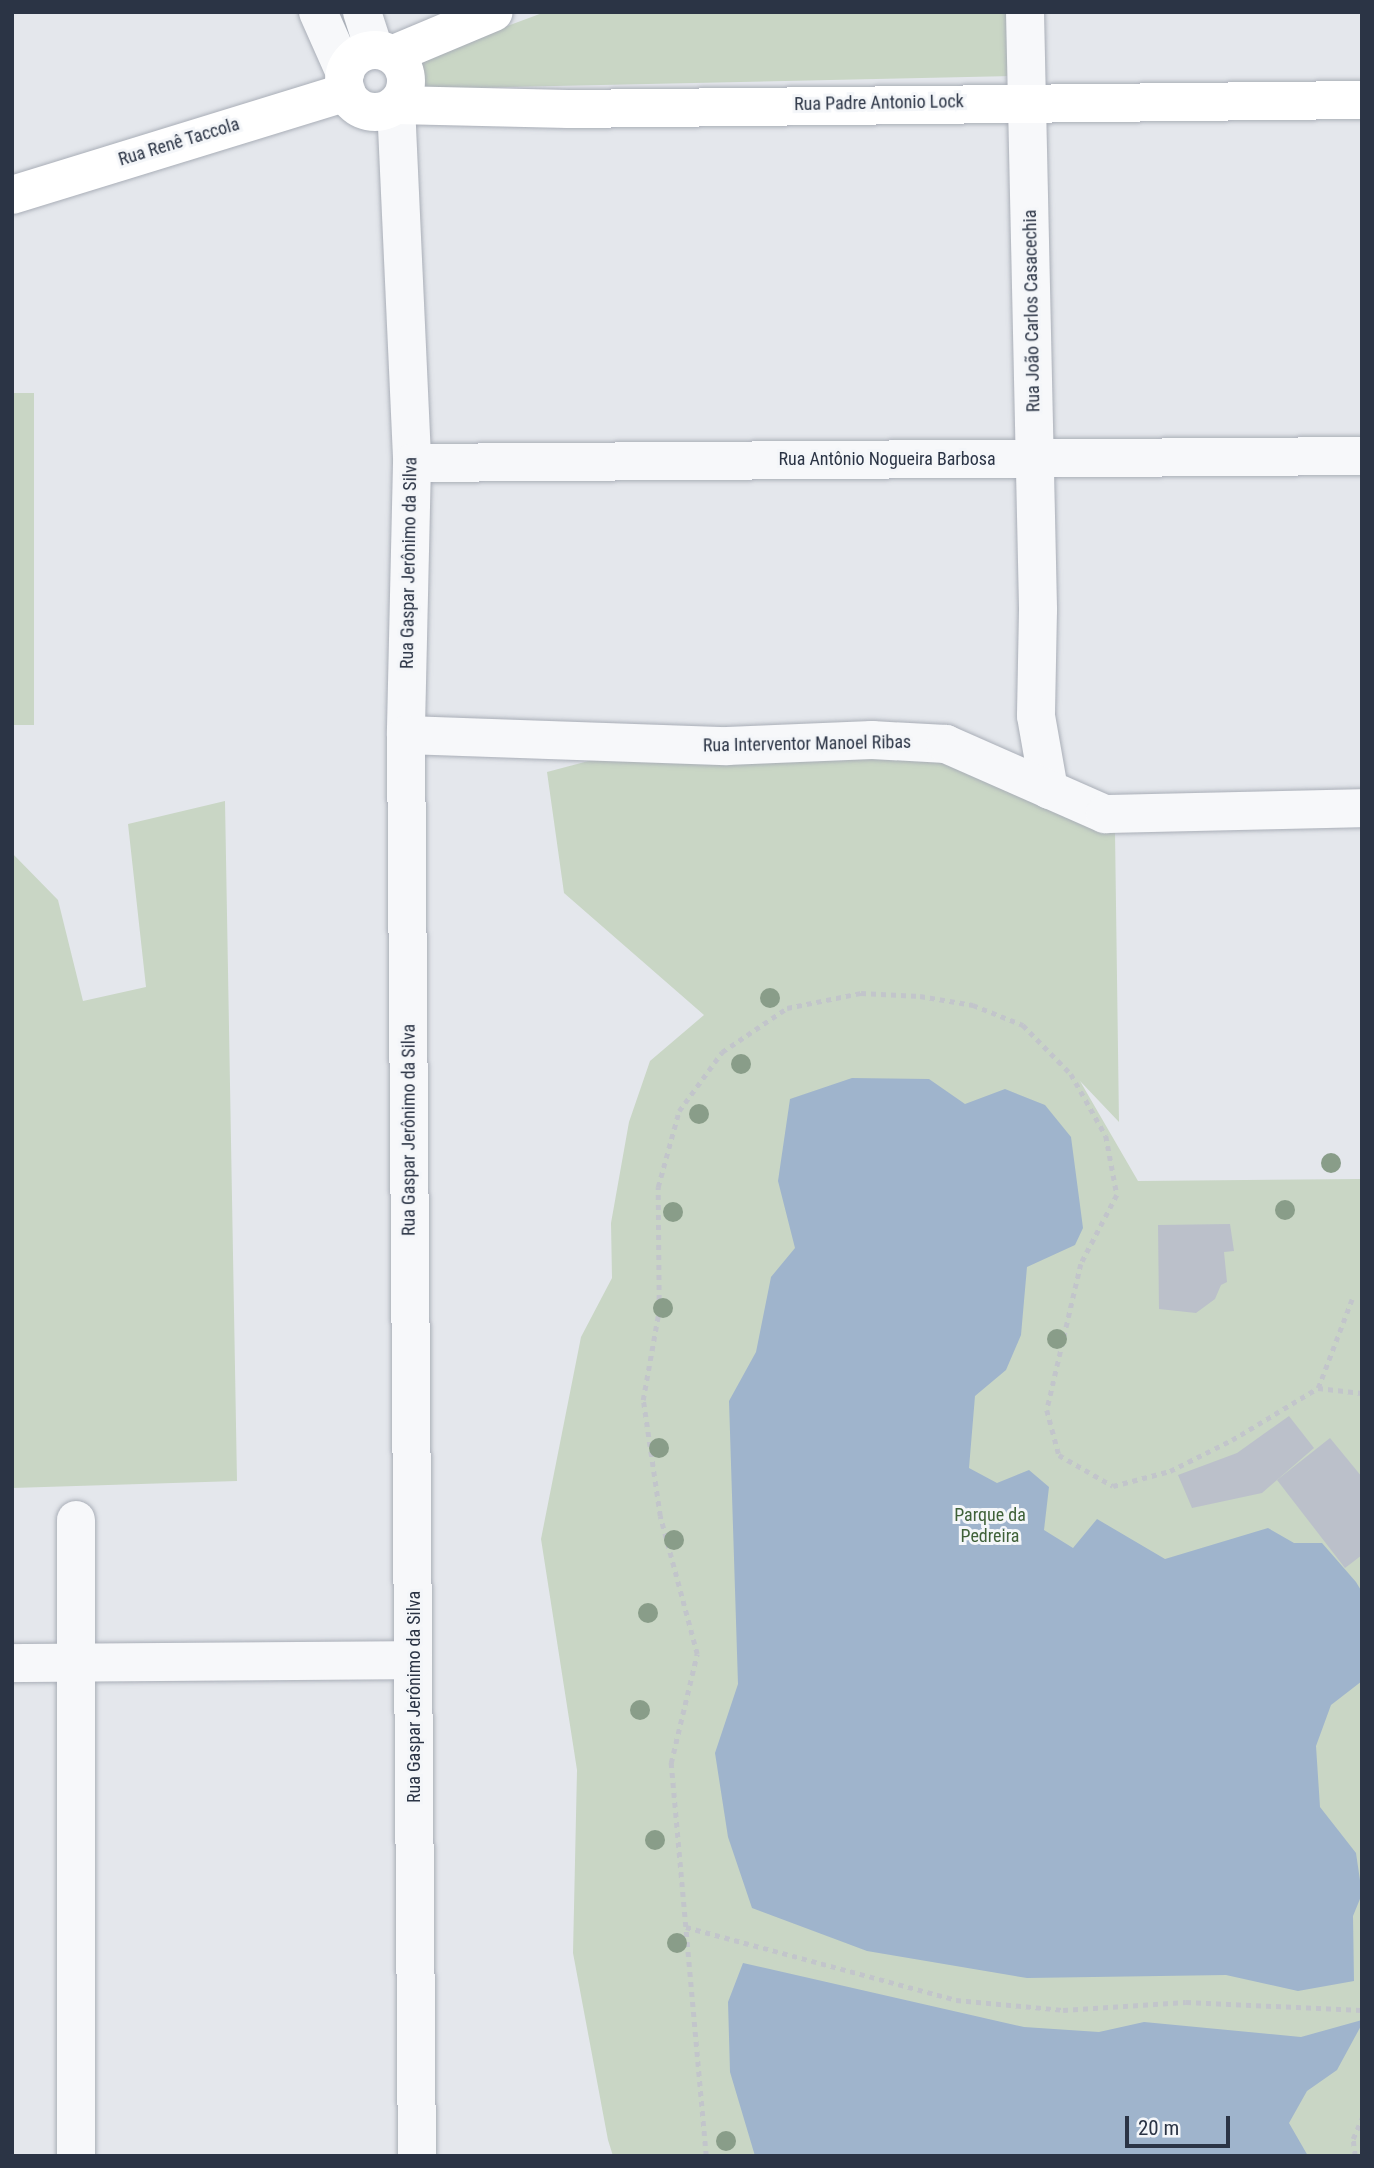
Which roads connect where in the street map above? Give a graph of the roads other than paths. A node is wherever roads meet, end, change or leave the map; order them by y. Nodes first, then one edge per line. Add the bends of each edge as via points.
1 (318, 12) edge
2 (362, 12) edge
3 (494, 12) edge
4 (1025, 12) edge
5 (384, 52) junction
6 (345, 83) junction
7 (1028, 100) junction
8 (1362, 100) edge
9 (396, 105) junction
10 (12, 195) edge
11 (1362, 456) edge
12 (1034, 458) junction
13 (412, 463) junction
14 (406, 736) junction
15 (1049, 790) junction
16 (1362, 808) edge
17 (76, 1520) dead end
18 (413, 1660) junction
19 (12, 1663) edge
20 (76, 1663) junction
21 (76, 2156) edge
22 (417, 2156) edge

1 - 6 street
2 - 5 street
3 - 5 main road
4 - 7 street, Rua João Carlos Casacechia
5 - 6 main road via 356,56
5 - 9 main road via 407,82
6 - 9 main road via 370,112
6 - 10 main road, Rua Renê Taccola
7 - 8 main road, Rua Padre Antonio Lock
7 - 9 main road, Rua Padre Antonio Lock via 568,109
7 - 12 street, Rua João Carlos Casacechia
9 - 13 street, Rua Gaspar Jerônimo da Silva
11 - 12 street, Rua Antônio Nogueira Barbosa
12 - 13 street, Rua Antônio Nogueira Barbosa
12 - 15 street, Rua João Carlos Casacechia via 1036,716
13 - 14 street, Rua Gaspar Jerônimo da Silva
14 - 15 street, Rua Interventor Manoel Ribas via 727,746 872,740 946,744
14 - 18 street, Rua Gaspar Jerônimo da Silva
15 - 16 street, Rua Interventor Manoel Ribas via 1105,814
17 - 20 street
18 - 20 street
18 - 22 street, Rua Gaspar Jerônimo da Silva
19 - 20 street
20 - 21 street

